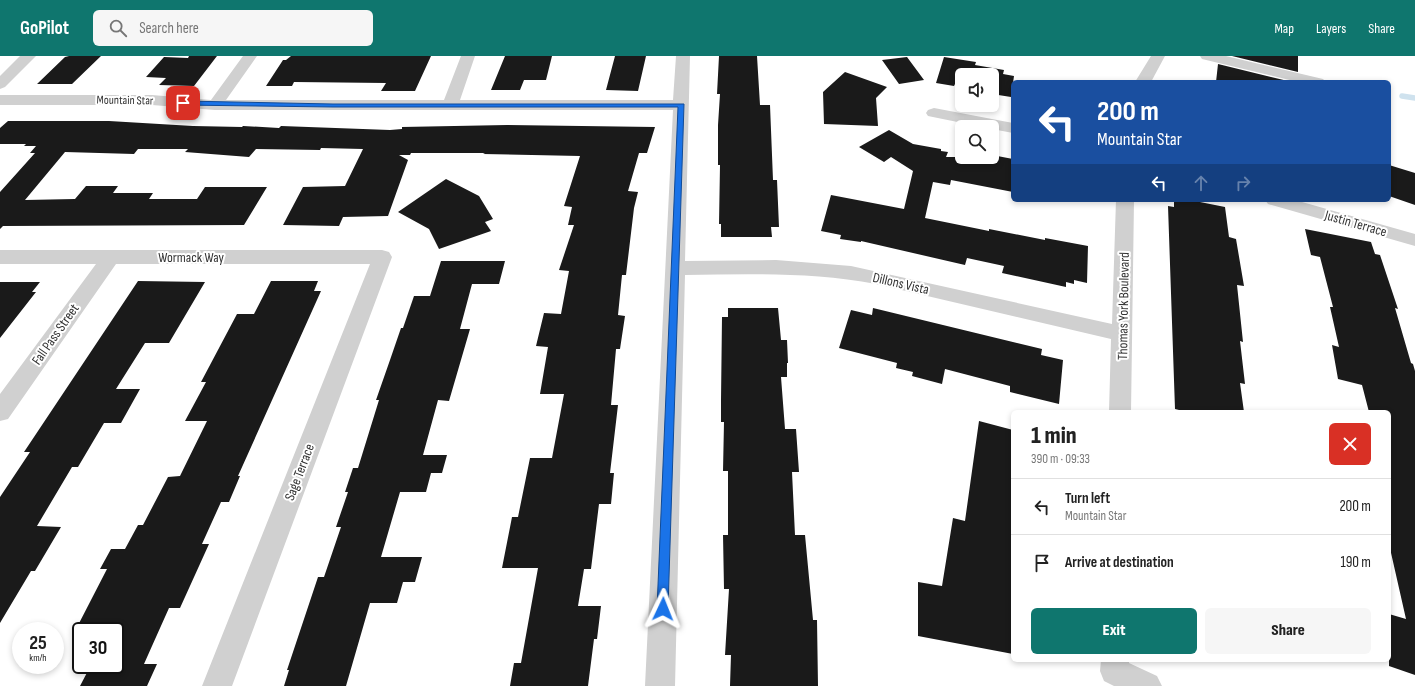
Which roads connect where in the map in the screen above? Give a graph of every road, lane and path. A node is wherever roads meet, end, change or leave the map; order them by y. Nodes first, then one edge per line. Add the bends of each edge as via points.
1 (29, 56) edge
2 (250, 56) edge
3 (468, 56) edge
4 (683, 56) edge
5 (1158, 56) edge
6 (1207, 56) edge
7 (1144, 80) edge
8 (1309, 80) edge
9 (0, 84) edge
10 (0, 100) edge
11 (215, 105) junction
12 (450, 105) junction
13 (682, 105) junction
14 (934, 113) dead end
15 (1011, 128) edge
16 (1125, 202) edge
17 (1281, 202) edge
18 (1415, 240) edge
19 (0, 257) edge
20 (111, 257) junction
21 (382, 257) joint
22 (675, 268) junction
23 (1122, 334) junction
24 (1120, 410) edge
25 (0, 412) edge
26 (1114, 665) edge
27 (217, 686) edge
28 (660, 686) edge
29 (1147, 686) edge

1 - 9 street
2 - 11 street
3 - 12 street
4 - 13 street
5 - 7 street
6 - 8 street
10 - 11 street, Mountain Star via 152,100
11 - 12 street, Mountain Star
12 - 13 street, Mountain Star
13 - 22 street
14 - 15 street
16 - 23 street, Thomas York Boulevard
17 - 18 street, Justin Terrace
19 - 20 street, Wormack Way
20 - 21 street, Wormack Way
20 - 25 street, Fall Pass Street
21 - 27 street, Sage Terrace
22 - 23 street, Dillons Vista via 846,271
22 - 28 street
23 - 24 street, Thomas York Boulevard
26 - 29 street

